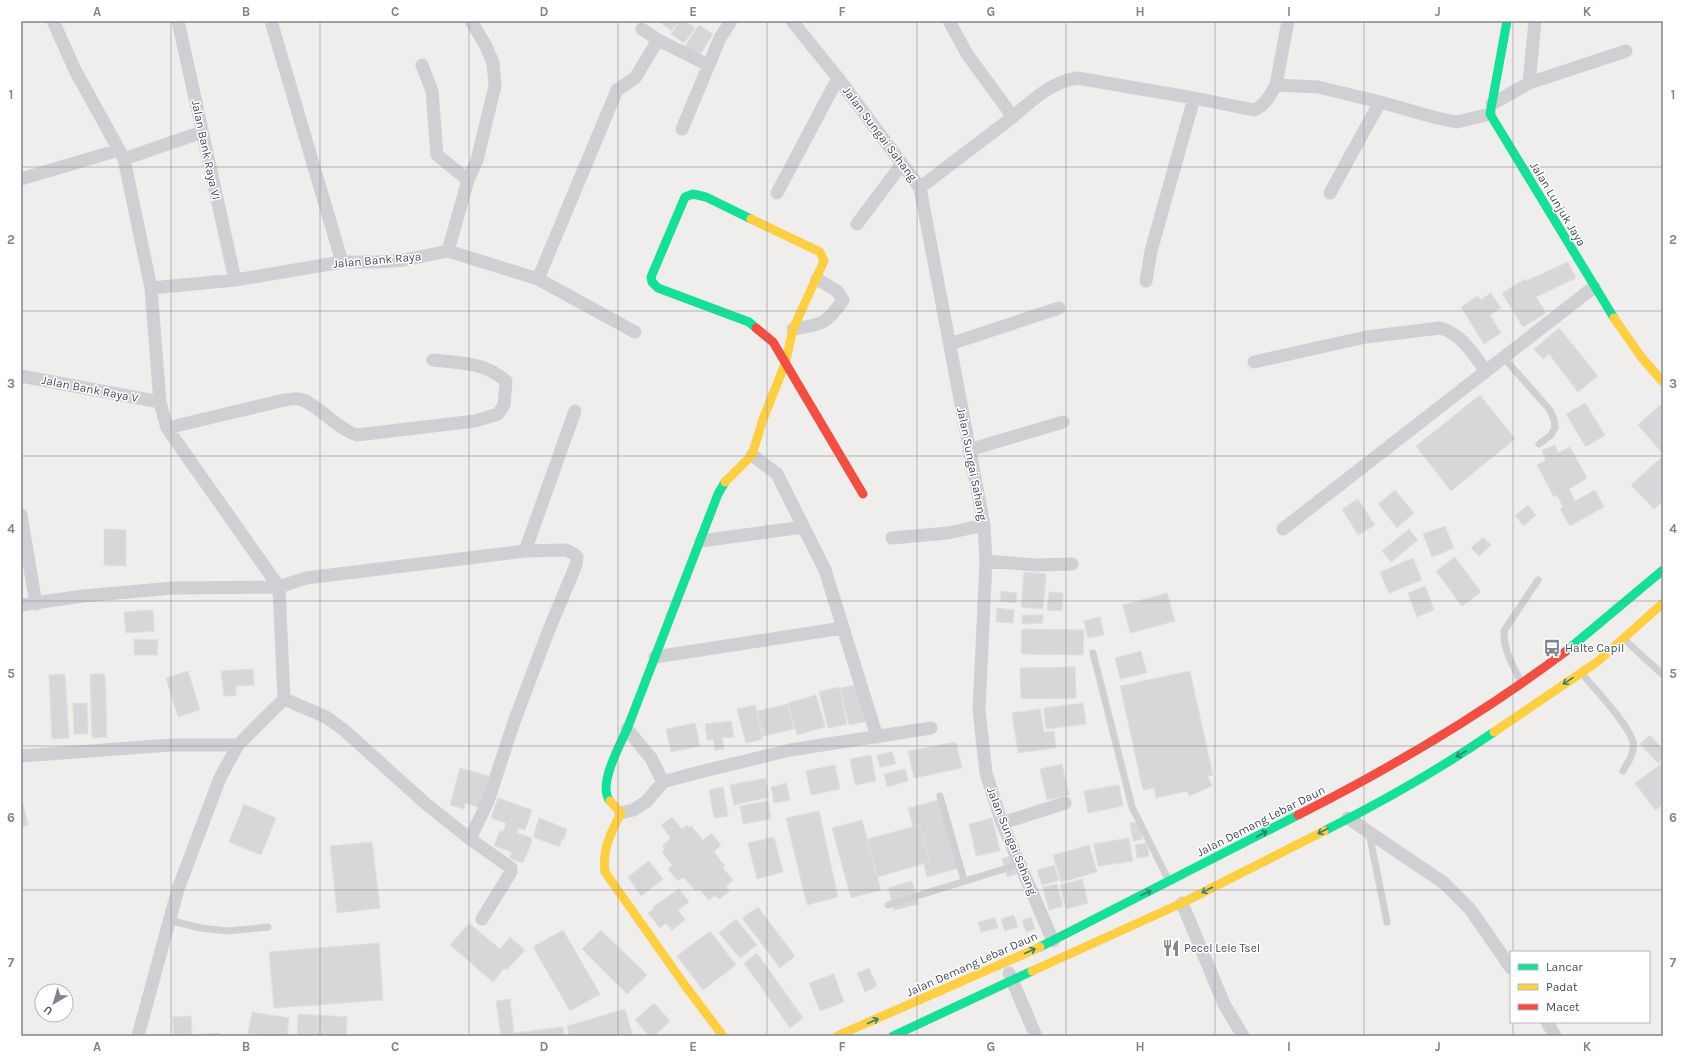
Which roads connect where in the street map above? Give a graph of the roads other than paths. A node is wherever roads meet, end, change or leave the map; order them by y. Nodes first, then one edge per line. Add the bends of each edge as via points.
1 (53, 21) edge
2 (178, 21) edge
3 (271, 21) edge
4 (471, 21) edge
5 (731, 21) edge
6 (792, 21) edge
7 (949, 21) edge
8 (1288, 21) edge
9 (1507, 21) edge
10 (1535, 21) edge
11 (642, 29) dead end
12 (658, 40) junction
13 (1626, 51) dead end
14 (422, 65) dead end
15 (708, 65) junction
16 (838, 78) junction
17 (1529, 83) junction
18 (1276, 85) junction
19 (1194, 98) junction
20 (1380, 102) junction
21 (1491, 109) junction
22 (1013, 117) junction
23 (682, 129) dead end
24 (202, 132) junction
25 (121, 155) junction
26 (902, 164) junction
27 (21, 179) edge
28 (468, 180) junction
29 (920, 188) junction
30 (1330, 193) dead end
31 (777, 194) dead end
32 (857, 224) dead end
33 (448, 251) junction
34 (342, 262) junction
35 (538, 279) junction
36 (817, 279) junction
37 (235, 280) junction
38 (1146, 282) dead end
39 (1594, 287) junction
40 (151, 288) junction
41 (1059, 308) dead end
42 (793, 329) junction
43 (635, 332) dead end
44 (950, 344) junction
45 (1503, 358) junction
46 (433, 360) dead end
47 (1254, 362) dead end
48 (785, 364) junction
49 (1486, 371) junction
50 (21, 376) edge
51 (1663, 382) edge
52 (160, 402) junction
53 (575, 411) dead end
54 (1063, 422) dead end
55 (167, 428) junction
56 (1539, 444) dead end
57 (969, 450) junction
58 (752, 454) junction
59 (863, 494) dead end
60 (21, 515) edge
61 (984, 525) junction
62 (803, 527) junction
63 (1283, 529) dead end
64 (892, 538) dead end
65 (701, 542) junction
66 (526, 551) junction
67 (986, 561) junction
68 (1072, 564) dead end
69 (1663, 570) edge
70 (1538, 580) dead end
71 (279, 587) junction
72 (1663, 603) edge
73 (36, 604) junction
74 (21, 605) edge
75 (843, 628) junction
76 (1624, 638) junction
77 (1093, 653) dead end
78 (655, 657) junction
79 (1581, 673) junction
80 (1663, 675) edge
81 (1522, 684) junction
82 (284, 699) junction
83 (931, 728) dead end
84 (628, 730) junction
85 (877, 736) junction
86 (238, 745) junction
87 (21, 756) edge
88 (1623, 771) dead end
89 (663, 782) junction
90 (940, 796) dead end
91 (1065, 803) dead end
92 (1339, 807) junction
93 (621, 813) junction
94 (1002, 823) junction
95 (1369, 833) junction
96 (470, 839) junction
97 (1020, 864) junction
98 (964, 880) junction
99 (1169, 881) junction
100 (1182, 903) junction
101 (888, 904) dead end
102 (169, 920) junction
103 (482, 920) dead end
104 (1387, 922) dead end
105 (268, 927) dead end
106 (1053, 941) junction
107 (1005, 962) junction
108 (1510, 967) edge
109 (1012, 979) junction
110 (1548, 1023) edge
111 (138, 1036) edge
112 (723, 1036) edge
113 (837, 1036) edge
114 (893, 1036) edge
115 (1036, 1036) edge
116 (1243, 1036) edge
117 (1555, 1036) edge

1 - 25 street via 75,70
2 - 24 street, Jalan Bank Raya VI
3 - 34 street
4 - 28 street via 493,63 495,86 477,160
5 - 15 street
6 - 16 street, Jalan Sungai Sahang
7 - 22 street via 967,54
8 - 18 street
9 - 21 main road
10 - 17 street
11 - 12 street
12 - 15 street
12 - 35 street via 635,78 617,90
13 - 17 street
14 - 28 street via 432,91 437,156
15 - 23 street
16 - 26 street, Jalan Sungai Sahang
16 - 31 street
17 - 21 street
18 - 19 street via 1262,107 1254,110
18 - 20 street via 1318,87
19 - 22 street via 1076,78 1067,79 1036,96
19 - 38 street via 1151,250
20 - 21 street via 1457,122
20 - 30 street
21 - 39 main road, Jalan Lunjuk Jaya
22 - 29 street
24 - 25 street
24 - 37 street, Jalan Bank Raya VI
25 - 27 street
25 - 40 street
26 - 29 street, Jalan Sungai Sahang
26 - 32 street
28 - 33 street
29 - 44 street, Jalan Sungai Sahang
33 - 34 street, Jalan Bank Raya via 404,260
33 - 35 street, Jalan Bank Raya
34 - 37 street, Jalan Bank Raya
35 - 43 street, Jalan Bank Raya
36 - 42 main road
36 - 42 street via 837,291 843,300 828,320
36 - 48 main road via 824,261 820,252 706,197 694,194 685,197 651,277 658,288 749,322 773,342
37 - 40 street, Jalan Bank Raya
39 - 45 street
39 - 51 main road, Jalan Lunjuk Jaya via 1621,330
40 - 52 street
41 - 44 street
42 - 48 main road
44 - 57 street, Jalan Sungai Sahang
45 - 49 street
45 - 56 lane via 1550,410 1554,419 1555,428 1551,435
46 - 55 street via 484,367 497,373 506,381 504,405 498,414 475,420 357,435 349,433 308,403 298,399
47 - 49 street via 1366,337 1440,328 1460,338
48 - 58 main road
48 - 59 main road
49 - 63 street
50 - 52 street, Jalan Bank Raya V
52 - 55 street
53 - 66 street
54 - 57 street
55 - 71 street
57 - 61 street, Jalan Sungai Sahang
58 - 62 street via 778,474
58 - 65 main road via 726,480 718,494
60 - 73 street
61 - 64 street via 948,533
61 - 67 street, Jalan Sungai Sahang
62 - 65 street
62 - 75 street via 825,570
65 - 78 main road
66 - 71 street via 306,578
66 - 96 street via 566,550 577,557 576,565 514,722 488,801
67 - 68 street via 1036,565
67 - 94 street, Jalan Sungai Sahang via 979,710 986,773
69 - 81 main road, Jalan Demang Lebar Daun
70 - 81 lane via 1504,630 1507,654
71 - 73 street via 173,588 83,596
71 - 82 street
72 - 76 main road, Jalan Demang Lebar Daun
73 - 74 street
75 - 78 street
75 - 85 street
76 - 79 main road, Jalan Demang Lebar Daun
76 - 80 lane
77 - 99 lane via 1132,807
78 - 84 main road
79 - 88 lane via 1625,727 1633,742 1632,756
79 -> 92 main road, Jalan Demang Lebar Daun via 1472,747
81 - 92 main road, Jalan Demang Lebar Daun
82 - 86 street
82 - 96 street via 326,717 344,730 414,794
83 - 85 street
84 - 89 street via 651,758
84 - 93 main road via 610,767 606,784 608,799
85 - 89 street via 790,750
86 - 87 street via 170,745
86 - 102 street via 220,778 178,889
89 - 93 street via 646,802 633,810
90 - 98 lane
91 - 94 street
92 - 95 street
99 -> 92 main road, Jalan Demang Lebar Daun
92 -> 100 main road, Jalan Demang Lebar Daun
93 - 112 main road via 604,853 605,872
94 - 97 street, Jalan Sungai Sahang
95 - 104 lane
95 - 108 street via 1444,883 1470,909
96 - 103 street via 511,868
97 - 98 lane
97 - 106 street, Jalan Sungai Sahang
98 - 101 lane
106 -> 99 main road, Jalan Demang Lebar Daun
100 - 109 main road, Jalan Demang Lebar Daun
100 - 116 street via 1224,1004
102 - 105 lane via 200,928 228,930
102 - 111 street
107 -> 106 main road, Jalan Demang Lebar Daun
107 - 109 street
113 -> 107 main road, Jalan Demang Lebar Daun
109 - 114 main road, Jalan Demang Lebar Daun
109 - 115 street
110 - 117 street

